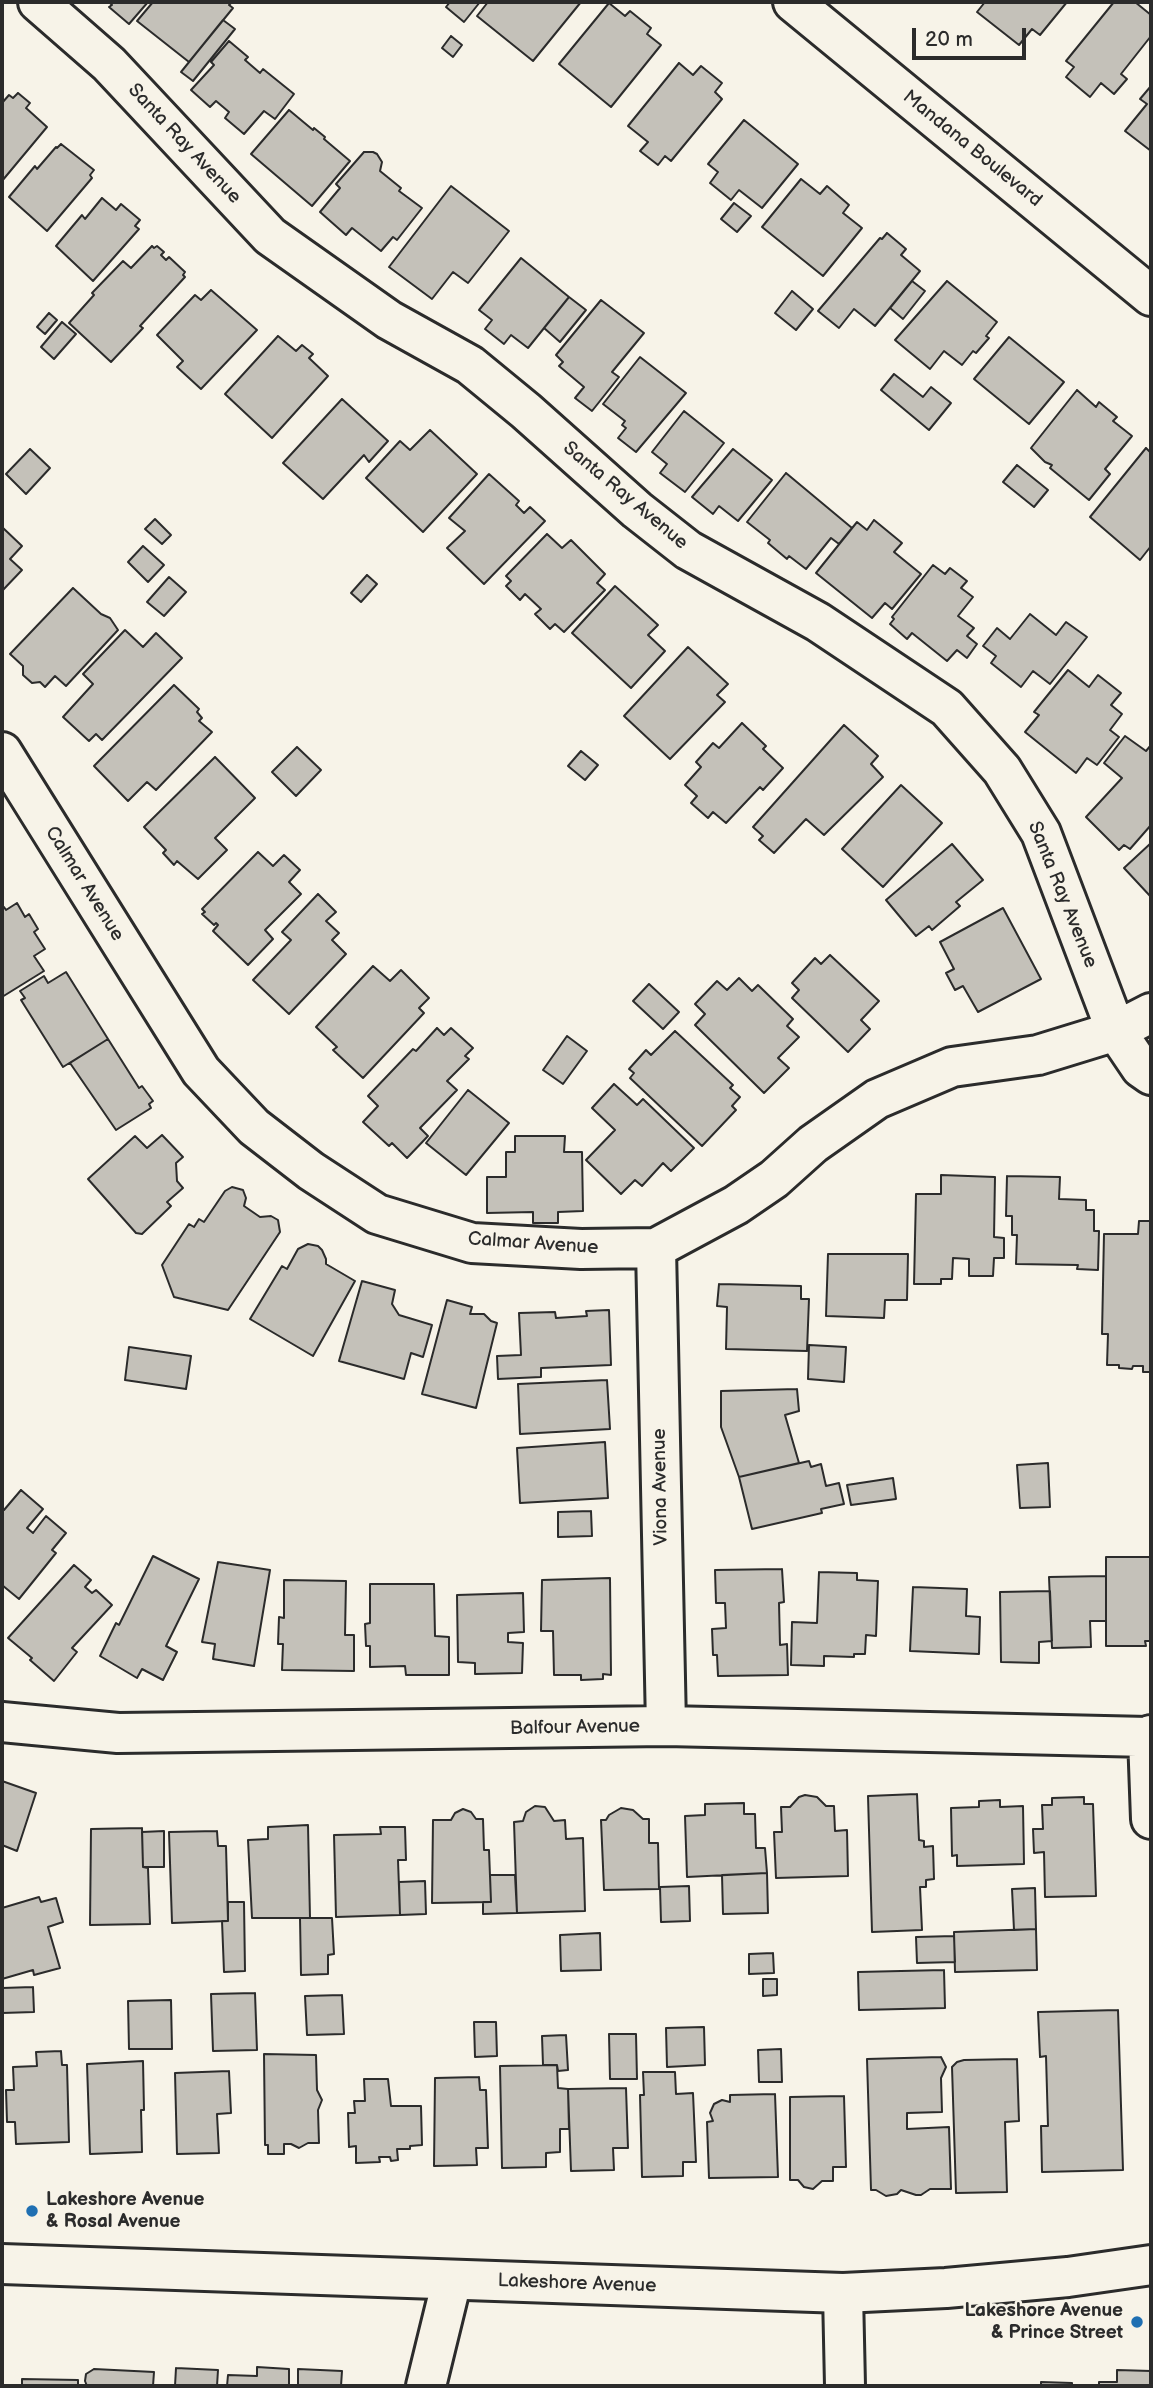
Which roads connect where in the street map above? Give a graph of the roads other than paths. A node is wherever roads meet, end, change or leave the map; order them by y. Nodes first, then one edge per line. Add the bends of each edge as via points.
1 (38, 2) edge
2 (793, 2) edge
3 (1151, 296) edge
4 (2, 752) edge
5 (1151, 1013) edge
6 (1116, 1031) junction
7 (1151, 1075) edge
8 (656, 1248) junction
9 (2, 1722) edge
10 (666, 1726) junction
11 (1150, 1736) edge
12 (1151, 1819) edge
13 (2, 2264) edge
14 (1151, 2265) edge
15 (452, 2280) junction
16 (843, 2293) junction
17 (426, 2386) edge
18 (845, 2386) edge

1 - 6 street, Santa Ray Avenue via 109,64 270,236 389,320 470,365 688,550 818,622 947,708 1002,769 1041,833
2 - 3 street, Mandana Boulevard
4 - 8 street, Calmar Avenue via 201,1072 254,1127 312,1171 377,1214 472,1243
5 - 6 street, Calmar Avenue
6 - 7 street, Santa Ray Avenue
6 - 8 street, Calmar Avenue via 1038,1055 952,1067 877,1099 736,1205
8 - 10 street, Viona Avenue
9 - 10 street, Balfour Avenue via 118,1733
10 - 11 street, Balfour Avenue
11 - 12 street
13 - 15 street, Lakeshore Avenue
14 - 16 street, Lakeshore Avenue via 1068,2277
15 - 16 street, Lakeshore Avenue
15 - 17 street
16 - 18 street

